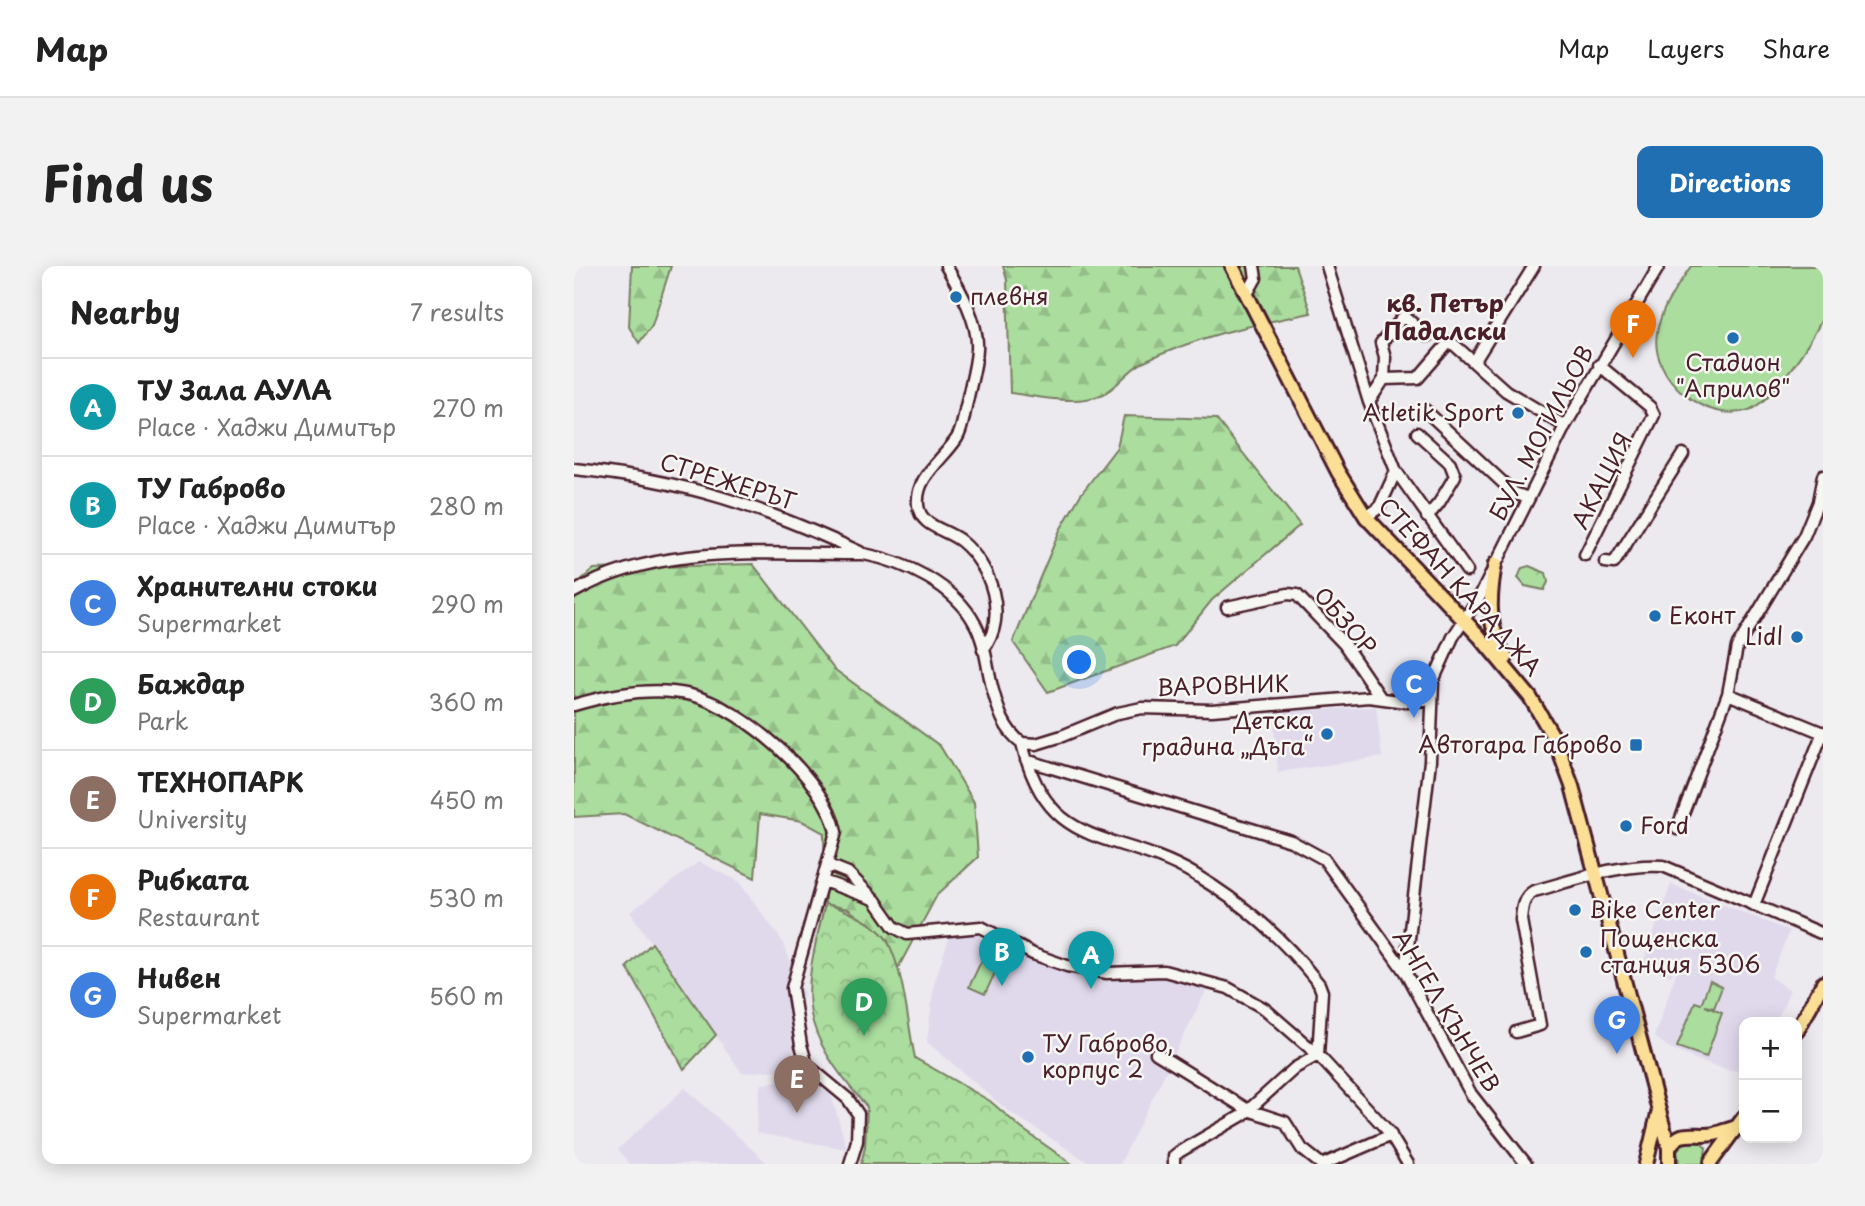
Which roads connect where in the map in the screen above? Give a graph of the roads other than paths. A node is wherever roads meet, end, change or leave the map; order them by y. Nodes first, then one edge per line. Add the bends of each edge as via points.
1 (946, 266) edge
2 (1226, 266) edge
3 (1233, 266) edge
4 (1254, 266) edge
5 (1327, 266) edge
6 (1534, 266) edge
7 (1659, 266) edge
8 (1247, 294) junction
9 (1427, 336) dead end
10 (1275, 345) junction
11 (1474, 362) junction
12 (1599, 365) junction
13 (1384, 379) junction
14 (1369, 402) junction
15 (1426, 410) dead end
16 (1564, 426) junction
17 (1417, 433) dead end
18 (1683, 454) dead end
19 (574, 469) edge
20 (1396, 471) junction
21 (1823, 475) edge
22 (1528, 498) junction
23 (1366, 517) junction
24 (1427, 517) junction
25 (864, 554) junction
26 (1585, 555) dead end
27 (1605, 562) dead end
28 (1495, 564) junction
29 (1467, 571) dead end
30 (574, 592) edge
31 (1227, 607) dead end
32 (1465, 621) junction
33 (983, 650) junction
34 (1728, 694) junction
35 (1380, 697) junction
36 (1530, 697) junction
37 (1431, 699) junction
38 (574, 705) edge
39 (1823, 733) edge
40 (1022, 743) junction
41 (1026, 760) junction
42 (1677, 829) dead end
43 (828, 865) junction
44 (1593, 875) junction
45 (823, 881) junction
46 (874, 900) junction
47 (1754, 905) junction
48 (1823, 934) edge
49 (1405, 972) junction
50 (1823, 983) edge
51 (1802, 1022) edge
52 (1517, 1032) dead end
53 (1156, 1053) dead end
54 (1318, 1055) junction
55 (1659, 1107) junction
56 (1248, 1110) junction
57 (1739, 1122) edge
58 (1739, 1124) edge
59 (1689, 1134) junction
60 (1391, 1135) junction
61 (1668, 1156) edge
62 (1713, 1163) edge
63 (849, 1164) edge
64 (1174, 1164) edge
65 (1322, 1164) edge
66 (1408, 1164) edge
67 (1526, 1164) edge
68 (1646, 1164) edge
69 (1654, 1164) edge

1 - 33 street via 973,321 978,349 959,435 925,479 918,507 925,521 965,545 990,582 995,596 994,623
2 - 10 main road
3 - 8 main road
4 - 8 street via 1256,278
5 - 14 street
6 - 11 street
7 - 12 street, БУЛ. МОГИЛЬОВ
8 - 10 main road
9 - 13 street via 1404,316 1381,343
10 - 23 main road, СТЕФАН КАРАДЖА via 1338,472
11 - 13 street via 1450,341 1418,378
11 - 16 street via 1506,391
12 - 16 street, БУЛ. МОГИЛЬОВ
12 - 26 street, АКАЦИЯ via 1654,415
13 - 14 street
14 - 20 street
15 - 22 street via 1514,493
16 - 22 street, БУЛ. МОГИЛЬОВ
17 - 24 street via 1450,463 1455,476
18 - 27 street, АКАЦИЯ via 1614,563
19 - 25 street, СТРЕЖЕРЪТ via 641,477 747,503
20 - 23 street via 1379,508
20 - 24 street
21 - 34 street via 1818,502 1800,546 1737,647
22 - 28 street, БУЛ. МОГИЛЬОВ
23 - 32 main road, СТЕФАН КАРАДЖА
24 - 29 street
25 - 30 street via 707,555 659,561 600,578
25 - 33 street via 907,568 950,594 974,622
28 - 32 street, БУЛ. МОГИЛЬОВ
28 - 36 main road via 1489,603 1492,628
31 - 35 street, ОБЗОР via 1297,595 1345,644
32 - 36 main road, СТЕФАН КАРАДЖА
32 - 37 street, БУЛ. МОГИЛЬОВ via 1442,660
33 - 40 street via 1001,716
34 - 39 street
34 - 42 street
35 - 37 street, ВАРОВНИК via 1401,702
35 - 40 street, ВАРОВНИК via 1212,710 1132,709 1062,736
36 - 44 main road, СТЕФАН КАРАДЖА via 1563,758
37 - 49 street, БУЛ. МОГИЛЬОВ via 1430,761
38 - 43 street via 633,692 678,694 704,700 738,719 793,762 829,813 836,832
39 - 47 street
40 - 41 street
41 - 49 street, АНГЕЛ КЪНЧЕВ via 1307,849 1324,859
41 - 54 street via 1044,797 1068,824 1193,874 1281,938 1322,992
43 - 45 street
43 - 46 street via 848,873
44 - 47 street via 1663,866
44 - 52 street via 1528,894 1521,920 1540,1025
44 - 55 main road, СТЕФАН КАРАДЖА
45 - 46 street
45 - 63 street via 792,988 807,1065 848,1099 858,1114 857,1142
46 - 54 street via 894,927 907,934 981,927 1067,966 1107,973 1164,971 1228,988 1265,1009
47 - 48 street
49 - 67 street, АНГЕЛ КЪНЧЕВ via 1471,1094
50 - 51 main road
53 - 56 street
54 - 56 street via 1295,1068
54 - 60 street
55 - 59 main road via 1668,1123
55 - 61 main road, СТЕФАН КАРАДЖА
55 - 68 main road
56 - 64 street via 1179,1152
56 - 65 street via 1285,1122 1302,1149
57 - 59 main road via 1712,1135
58 - 62 main road
59 - 61 main road
59 - 62 main road via 1708,1142
60 - 65 street
60 - 66 street
61 - 69 main road

